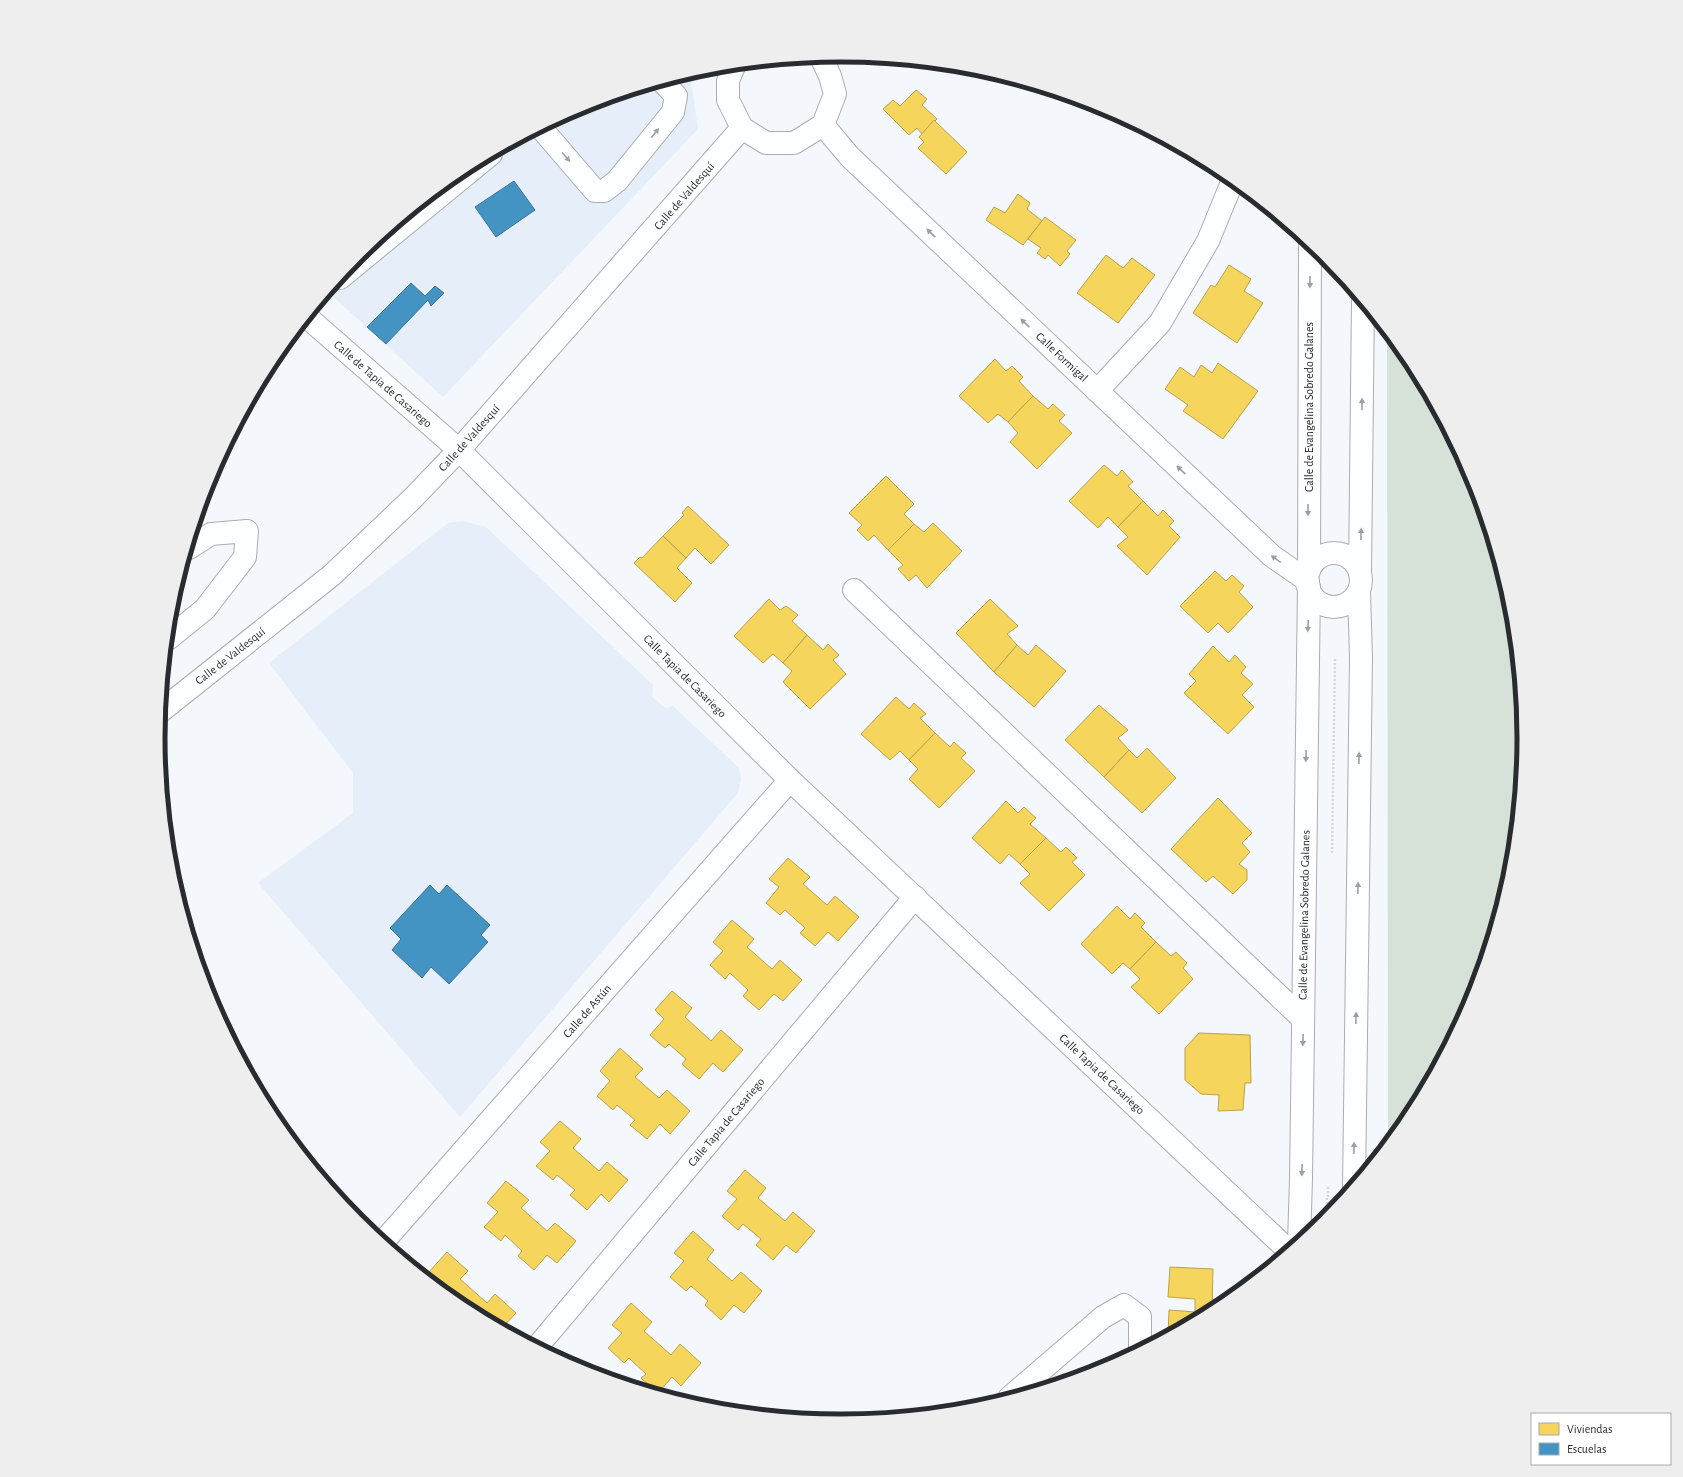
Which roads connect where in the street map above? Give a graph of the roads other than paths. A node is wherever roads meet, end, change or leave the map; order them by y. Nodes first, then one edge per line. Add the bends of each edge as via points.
1 (824, 62) edge
2 (732, 71) edge
3 (666, 85) edge
4 (823, 125) junction
5 (742, 128) junction
6 (544, 131) edge
7 (1231, 186) edge
8 (1310, 251) edge
9 (1362, 307) edge
10 (311, 320) edge
11 (1097, 390) junction
12 (459, 450) junction
13 (194, 545) edge
14 (1309, 580) junction
15 (1360, 582) junction
16 (854, 590) dead end
17 (174, 634) edge
18 (166, 707) edge
19 (790, 780) junction
20 (915, 897) junction
21 (1303, 1019) junction
22 (1354, 1180) edge
23 (1299, 1237) edge
24 (386, 1239) edge
25 (1286, 1248) edge
26 (540, 1344) edge
27 (1140, 1345) edge
28 (1016, 1392) edge

1 - 4 street via 835,94
2 - 5 street via 728,81 728,100
6 -> 3 street via 595,191 604,191 617,181 673,112 676,96
4 - 5 street via 794,144 766,143
11 -> 4 street, Calle Formigal via 850,157
5 - 12 street, Calle de Valdesquí
7 - 11 street via 1208,240 1160,323
8 -> 14 street, Calle de Evangelina Sobredo Galanes
15 -> 9 street
10 - 12 street, Calle de Tapia de Casariego
14 -> 11 street, Calle Formigal via 1272,556
12 - 18 street, Calle de Valdesquí via 332,575
12 - 19 street, Calle Tapia de Casariego
13 - 17 street via 211,534 246,531 245,557 205,608
14 - 15 street via 1312,595 1318,601 1332,607 1348,603
14 - 15 street via 1319,558 1335,554 1351,559
14 -> 21 street, Calle de Evangelina Sobredo Galanes
22 -> 15 street
16 - 21 street
19 - 20 street, Calle Tapia de Casariego
19 - 24 street, Calle de Astún
20 - 25 street, Calle Tapia de Casariego
20 - 26 street, Calle Tapia de Casariego
21 -> 23 street, Calle de Evangelina Sobredo Galanes
27 - 28 street via 1140,1317 1124,1306 1103,1317

